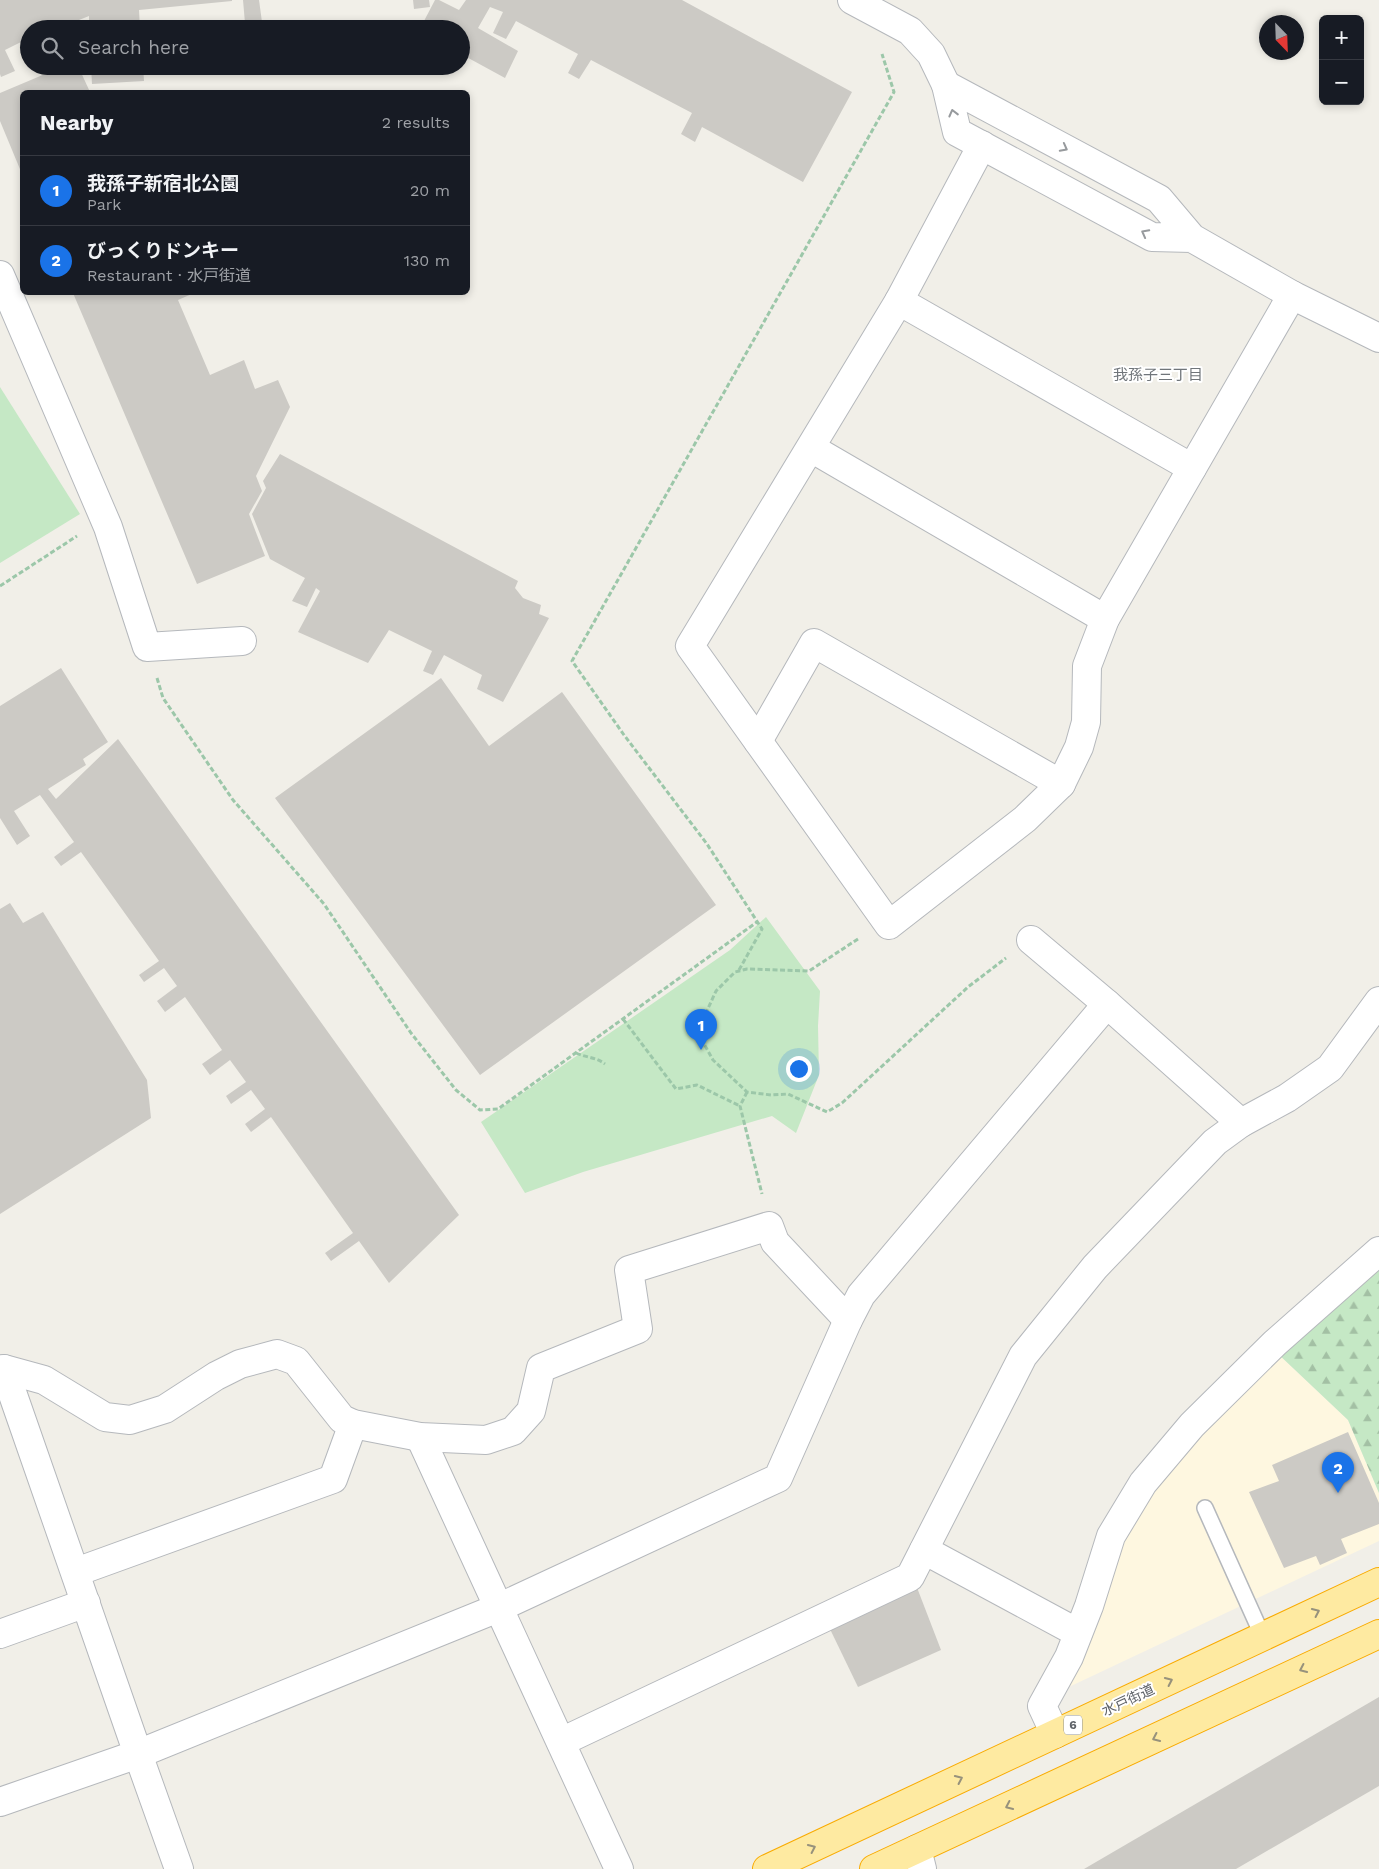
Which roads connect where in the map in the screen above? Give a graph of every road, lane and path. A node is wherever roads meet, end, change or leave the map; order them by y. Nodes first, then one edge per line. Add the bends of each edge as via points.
1 (860, 4) edge
2 (946, 85) junction
3 (982, 145) junction
4 (1192, 238) junction
5 (0, 275) edge
6 (1292, 295) junction
7 (899, 301) junction
8 (1379, 338) edge
9 (811, 448) junction
10 (1192, 468) junction
11 (104, 519) junction
12 (0, 586) edge
13 (1105, 619) junction
14 (242, 641) dead end
15 (146, 647) junction
16 (758, 741) junction
17 (1061, 784) junction
18 (884, 918) junction
19 (757, 922) junction
20 (1031, 940) joint
21 (739, 970) junction
22 (1379, 1001) edge
23 (1107, 1004) junction
24 (623, 1019) junction
25 (576, 1053) junction
26 (605, 1064) dead end
27 (747, 1092) junction
28 (740, 1106) junction
29 (1241, 1123) junction
30 (769, 1226) junction
31 (1379, 1251) edge
32 (848, 1320) junction
33 (2, 1369) edge
34 (353, 1424) junction
35 (420, 1437) junction
36 (1205, 1508) dead end
37 (924, 1550) junction
38 (76, 1572) junction
39 (1379, 1582) edge
40 (86, 1603) junction
41 (498, 1608) junction
42 (1078, 1633) junction
43 (0, 1634) edge
44 (1379, 1634) edge
45 (1263, 1636) junction
46 (1055, 1734) junction
47 (561, 1742) junction
48 (138, 1754) junction
49 (0, 1802) edge
50 (920, 1859) edge
51 (179, 1869) edge
52 (619, 1869) edge
53 (768, 1869) edge
54 (874, 1869) edge

1 - 2 street via 910,31 931,54
1 - 19 path via 894,92 572,661 707,844
3 -> 2 street via 958,132
2 -> 4 street via 1160,199
4 -> 3 street via 1152,237
3 - 7 street
4 - 6 street
5 - 11 street
6 - 8 street
6 - 10 street
7 - 9 street
7 - 10 street
9 - 13 street
9 - 16 street via 690,646
10 - 13 street
11 - 12 path
11 - 15 street
13 - 17 street via 1087,666 1086,722 1079,747
14 - 15 street
15 - 25 path via 163,698 185,732 233,800 324,904 411,1033 456,1090 480,1110 498,1109
16 - 17 street via 814,643
16 - 18 street
17 - 18 street via 1025,819 889,925
18 - 21 path via 856,941 809,971
19 - 21 path via 762,929
19 - 24 path
20 - 23 street
20 - 27 path via 968,986 842,1103 827,1112 788,1094
21 - 27 path via 716,991 705,1014 703,1042 713,1060
22 - 29 street via 1330,1068 1287,1098
23 - 29 street
23 - 32 street via 861,1295
24 - 25 path
24 - 28 path via 676,1089 697,1085
25 - 26 path via 598,1058
27 - 28 path
28 - 30 path
29 - 37 street via 1215,1142 1095,1267 1023,1356
30 - 32 street via 775,1242
30 - 35 street via 629,1270 638,1329 541,1368 531,1411 513,1431 486,1440
31 - 42 street via 1268,1350 1192,1425 1143,1483 1111,1536
32 - 41 street via 778,1478
33 - 34 street via 44,1380 105,1417 130,1420 165,1409 240,1364 277,1354 296,1360 342,1419
33 - 38 street
34 - 35 street
34 - 38 street via 332,1478
35 - 41 street
36 - 45 lane
37 - 42 street
37 - 47 street via 910,1577
38 - 40 street
45 -> 39 highway, 水戸街道 / 6
40 - 43 street
40 - 48 street
41 - 47 street
41 - 48 street
42 - 46 street via 1069,1657 1042,1706
44 -> 50 highway
46 -> 45 highway, 水戸街道 / 6
53 -> 46 highway, 水戸街道 / 6
47 - 52 street
48 - 49 street
48 - 51 street
50 - 54 highway

